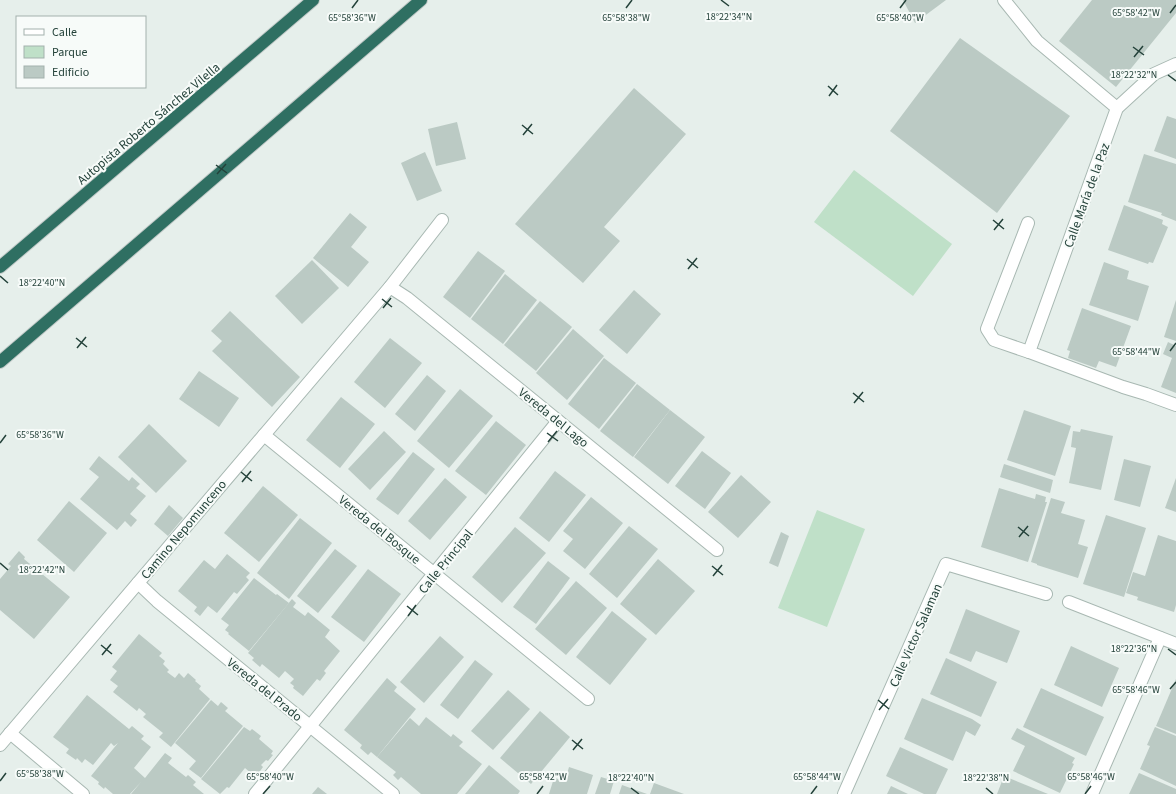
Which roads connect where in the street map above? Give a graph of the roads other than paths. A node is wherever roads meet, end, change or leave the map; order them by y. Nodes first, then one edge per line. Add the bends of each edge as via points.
1 (313, 0) edge
2 (421, 0) edge
3 (1004, 0) edge
4 (1176, 64) edge
5 (1117, 108) junction
6 (442, 220) dead end
7 (1028, 223) dead end
8 (0, 267) edge
9 (390, 287) junction
10 (1029, 352) junction
11 (0, 362) edge
12 (1176, 405) edge
13 (558, 420) junction
14 (264, 435) junction
15 (717, 550) dead end
16 (435, 573) junction
17 (138, 583) junction
18 (1046, 594) dead end
19 (1069, 602) dead end
20 (1160, 638) junction
21 (1176, 644) edge
22 (588, 699) dead end
23 (311, 726) junction
24 (10, 733) junction
25 (0, 745) edge
26 (84, 794) edge
27 (255, 794) edge
28 (393, 794) edge
29 (844, 794) edge
30 (1092, 794) edge

1 - 8 highway, Autopista Roberto Sánchez Vilella
2 - 11 highway
3 - 5 street via 1037,41
4 - 5 street, Calle María de la Paz via 1154,74
5 - 10 street, Calle María de la Paz
6 - 9 street, Camino Nepomunceno
7 - 10 street via 988,329 994,340
9 - 13 street, Vereda del Lago
9 - 14 street, Camino Nepomunceno
10 - 12 street
13 - 15 street, Vereda del Lago
13 - 16 street, Calle Principal
14 - 16 street, Vereda del Bosque
14 - 17 street, Camino Nepomunceno
16 - 22 street, Vereda del Bosque
16 - 23 street, Calle Principal
17 - 23 street, Vereda del Prado
17 - 24 street, Camino Nepomunceno
18 - 29 street, Calle Victor Salaman via 946,564
19 - 20 street
20 - 21 street
20 - 30 street
23 - 27 street, Calle Principal
23 - 28 street, Vereda del Prado
24 - 25 street, Camino Nepomunceno
24 - 26 street

